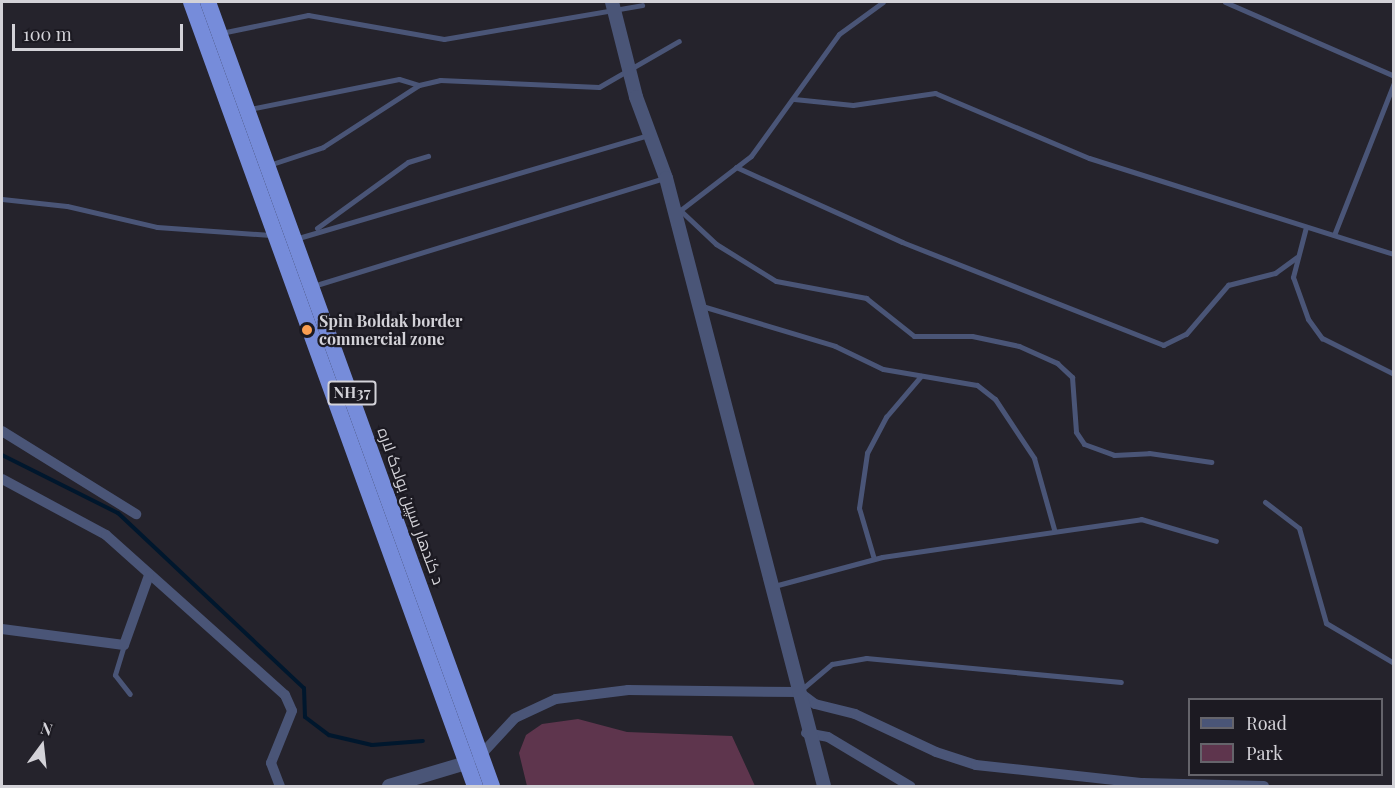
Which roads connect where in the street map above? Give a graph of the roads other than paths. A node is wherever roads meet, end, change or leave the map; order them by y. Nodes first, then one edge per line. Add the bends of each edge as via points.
1 (191, 2) edge
2 (208, 2) edge
3 (883, 2) edge
4 (1225, 2) edge
5 (642, 5) dead end
6 (613, 6) edge
7 (219, 33) junction
8 (679, 40) dead end
9 (631, 71) junction
10 (1394, 76) edge
11 (1394, 83) edge
12 (419, 85) junction
13 (794, 99) junction
14 (246, 110) junction
15 (650, 135) junction
16 (428, 156) dead end
17 (267, 165) junction
18 (736, 167) junction
19 (666, 178) junction
20 (2, 200) edge
21 (677, 213) junction
22 (1306, 227) junction
23 (316, 229) junction
24 (275, 235) junction
25 (1334, 235) junction
26 (295, 237) junction
27 (1394, 254) edge
28 (1297, 257) junction
29 (313, 286) junction
30 (695, 304) junction
31 (1394, 374) edge
32 (921, 376) junction
33 (2, 431) edge
34 (1211, 462) dead end
35 (2, 479) edge
36 (1265, 502) dead end
37 (136, 514) dead end
38 (1054, 529) junction
39 (1216, 541) dead end
40 (874, 560) junction
41 (149, 575) junction
42 (769, 587) junction
43 (2, 629) edge
44 (124, 645) junction
45 (1394, 663) edge
46 (1121, 682) dead end
47 (799, 692) junction
48 (130, 694) dead end
49 (806, 733) junction
50 (474, 759) junction
51 (280, 786) edge
52 (389, 786) edge
53 (475, 786) edge
54 (492, 786) edge
55 (824, 786) edge
56 (910, 786) edge
57 (1264, 786) edge

1 - 24 highway, د کندهار سپین بولدک لاره / NH37
2 - 7 highway, د کندهار سپین بولدک لاره / NH37
3 - 13 lane via 839,34
4 - 10 lane
5 - 6 lane
6 - 7 lane via 444,39 308,15
6 - 9 street
7 - 14 highway, د کندهار سپین بولدک لاره / NH37
8 - 9 lane
9 - 12 lane via 599,87 440,80
9 - 15 street
11 - 25 lane
12 - 14 lane via 399,80
12 - 17 lane via 323,147
13 - 18 lane via 771,134
13 - 22 lane via 853,105 935,93 1089,158
14 - 17 highway, د کندهار سپین بولدک لاره / NH37
15 - 19 street
15 - 23 lane via 353,224
16 - 23 lane via 408,162
17 - 26 highway, د کندهار سپین بولدک لاره / NH37
18 - 21 lane
18 - 28 lane via 902,242 1164,345 1186,334 1228,285 1275,273
19 - 21 street
19 - 29 lane
20 - 24 lane via 67,206 157,227
21 - 30 street
21 - 34 lane via 776,281 866,298 914,336 972,336 1020,346 1057,363 1072,377 1076,432 1091,447 1114,455 1149,453
22 - 25 lane
22 - 28 lane
23 - 26 lane
24 - 26 lane
24 - 50 highway, د کندهار سپین بولدک لاره / NH37
25 - 27 lane
26 - 29 highway, د کندهار سپین بولدک لاره / NH37
28 - 31 lane via 1296,294 1322,338
29 - 50 highway, د کندهار سپین بولدک لاره / NH37
30 - 32 lane via 835,346 883,369
30 - 42 street
32 - 38 lane via 977,385 994,399 1034,458
32 - 40 lane via 886,417 867,453 859,508
33 - 37 street
35 - 41 street via 86,522
36 - 45 lane via 1299,528 1326,623
38 - 39 lane via 1141,519
38 - 40 lane
40 - 42 lane
41 - 44 street
41 - 51 street via 285,695 292,711 271,763
42 - 47 street
43 - 44 street
44 - 48 lane via 115,675
46 - 47 lane via 866,658 823,668
47 - 49 street
47 - 50 street via 628,690 556,699 514,718
47 - 57 street via 815,704 862,716 936,752 976,765 1143,783
49 - 55 street
49 - 56 street via 828,737
50 - 52 street
50 - 53 highway, د کندهار سپین بولدک لاره / NH37
50 - 54 highway, د کندهار سپین بولدک لاره / NH37

